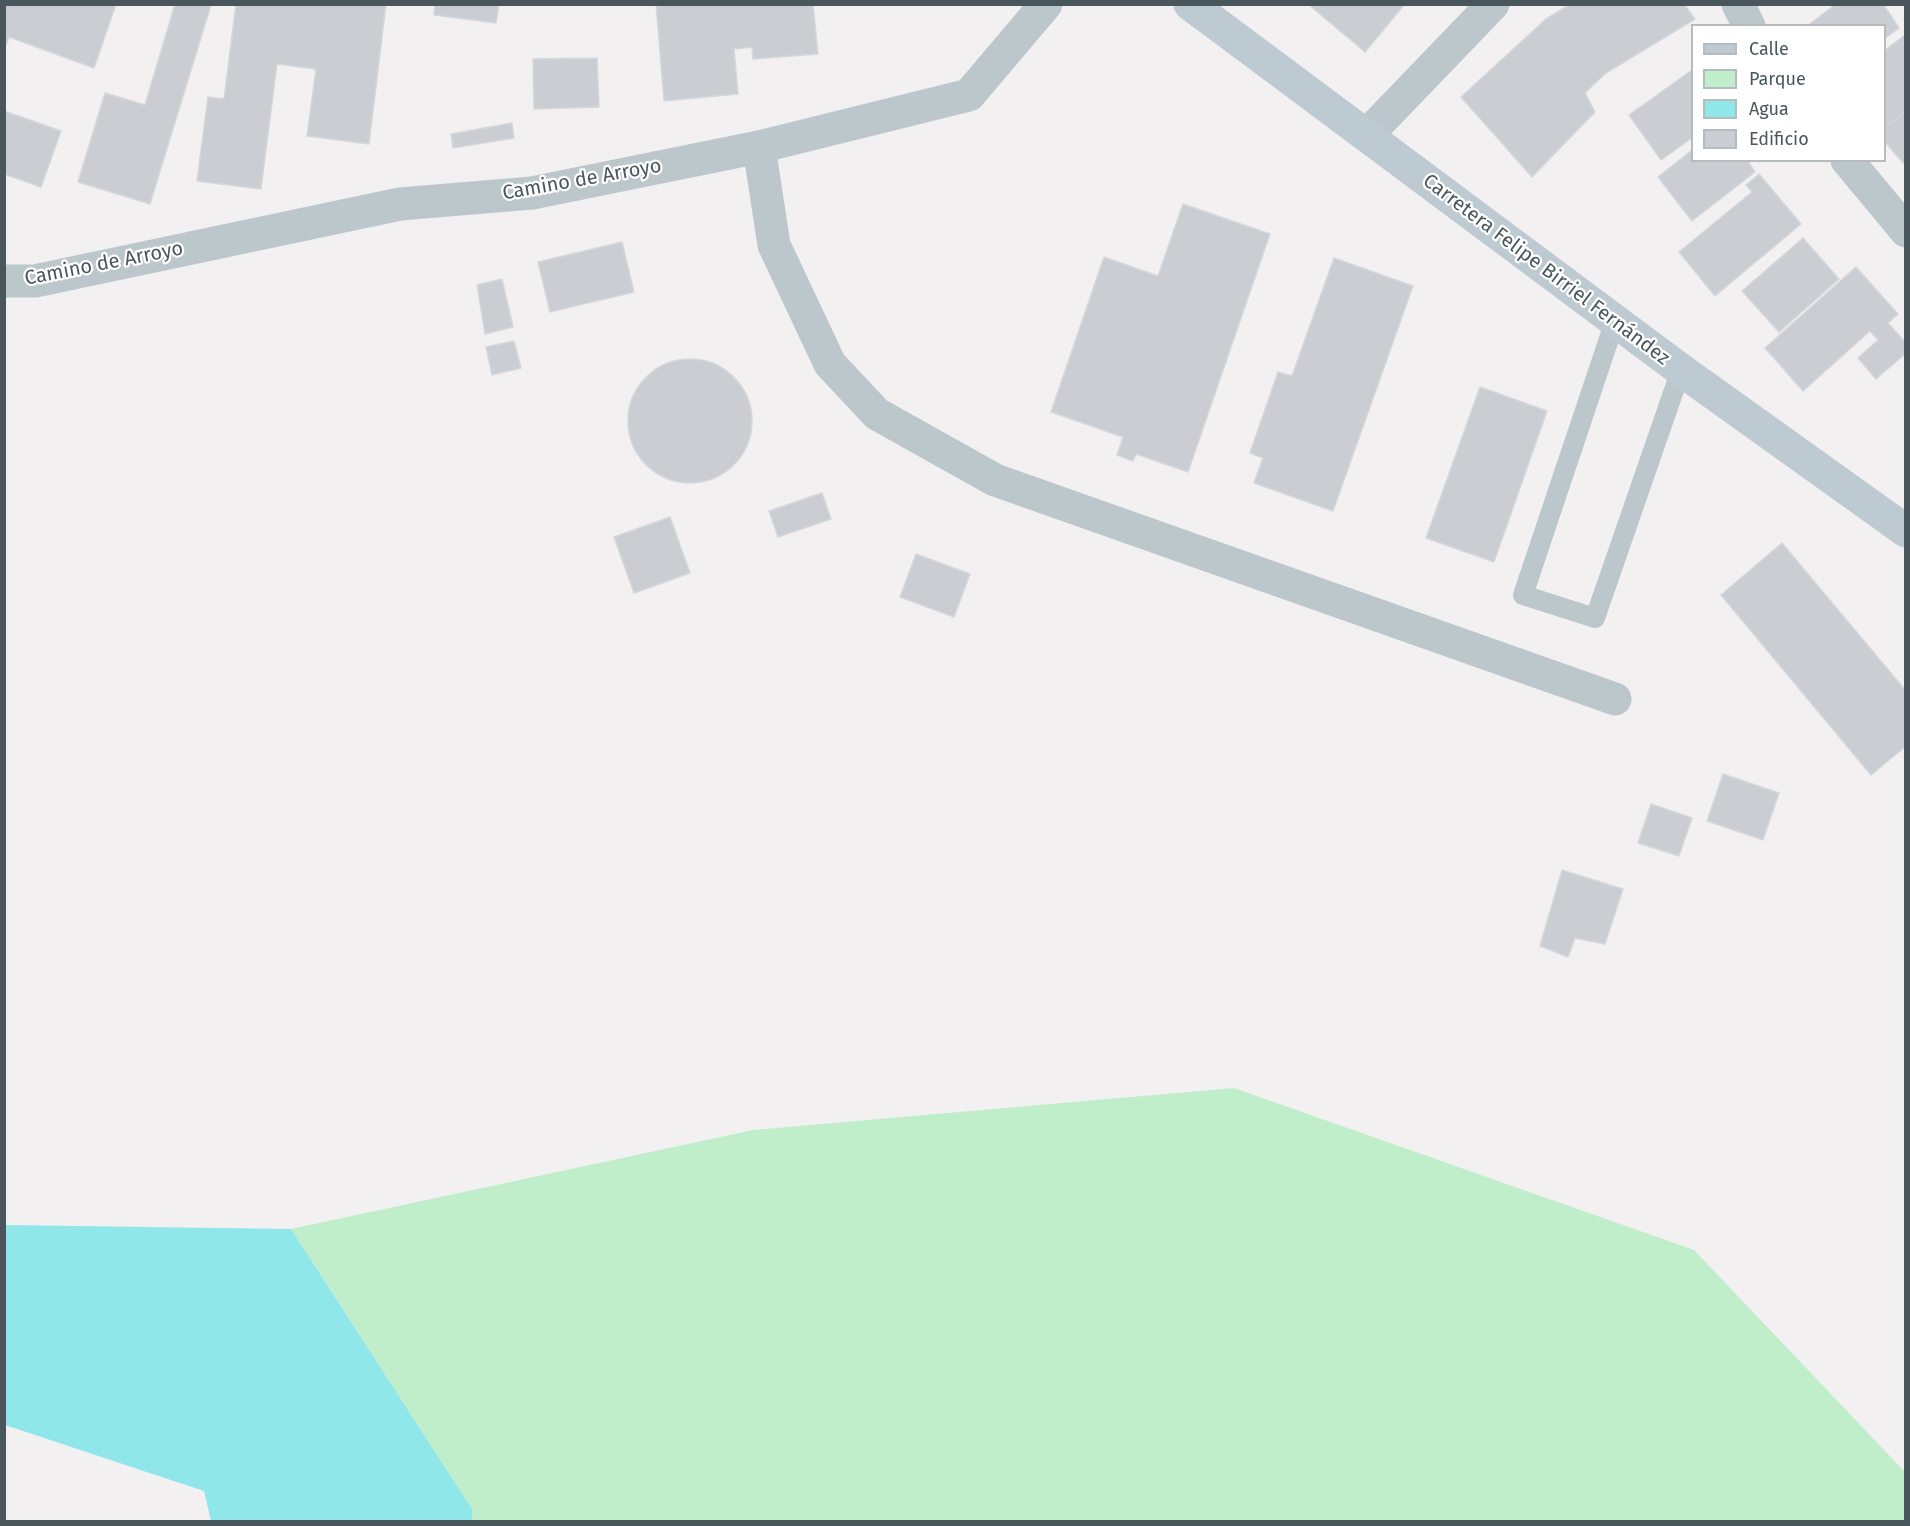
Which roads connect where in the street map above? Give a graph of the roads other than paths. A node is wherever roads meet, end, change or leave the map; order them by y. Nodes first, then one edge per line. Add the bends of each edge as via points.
1 (1046, 4) edge
2 (1190, 4) edge
3 (1493, 4) edge
4 (1738, 4) edge
5 (1748, 24) edge
6 (1366, 135) junction
7 (759, 147) junction
8 (1849, 162) edge
9 (1905, 231) edge
10 (4, 281) edge
11 (1615, 321) junction
12 (1681, 370) junction
13 (1905, 531) edge
14 (1615, 699) dead end

1 - 7 street, Camino de Arroyo via 969,95
2 - 6 street, Carretera Felipe Birriel Fernández
3 - 6 street
4 - 5 street
6 - 11 street, Carretera Felipe Birriel Fernández
7 - 10 street, Camino de Arroyo via 532,193 400,204 35,281
7 - 14 street via 774,245 830,364 877,414 995,480
8 - 9 street
11 - 12 street, Carretera Felipe Birriel Fernández
11 - 12 lane via 1523,595 1595,618
12 - 13 street, Carretera Felipe Birriel Fernández

